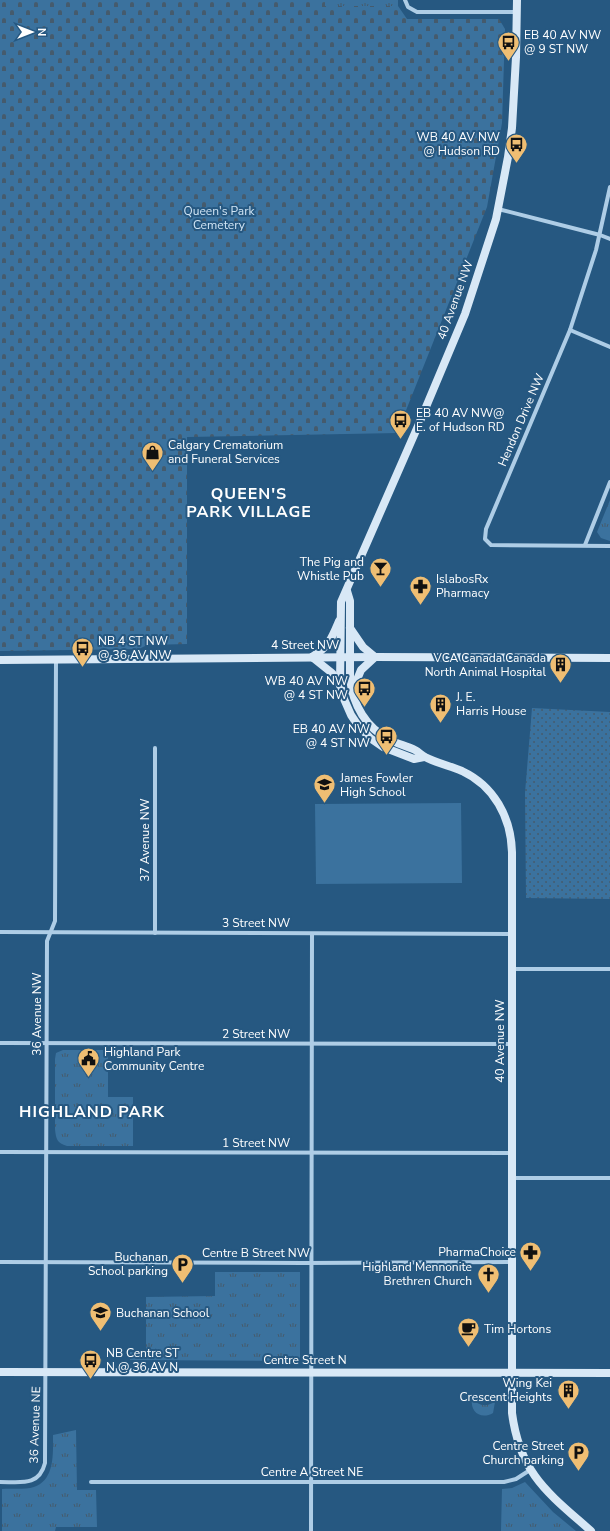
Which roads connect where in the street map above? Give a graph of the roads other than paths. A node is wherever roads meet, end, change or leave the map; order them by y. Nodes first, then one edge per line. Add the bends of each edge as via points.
1 (405, 0) edge
2 (517, 0) edge
3 (517, 12) junction
4 (610, 187) edge
5 (498, 209) junction
6 (600, 235) junction
7 (610, 239) edge
8 (570, 330) junction
9 (610, 347) edge
10 (610, 482) edge
11 (585, 545) junction
12 (610, 546) edge
13 (347, 591) junction
14 (341, 617) junction
15 (350, 627) junction
16 (312, 657) junction
17 (340, 657) junction
18 (350, 657) junction
19 (375, 657) junction
20 (610, 658) edge
21 (56, 659) junction
22 (0, 660) edge
23 (340, 685) junction
24 (351, 692) junction
25 (155, 748) dead end
26 (424, 756) junction
27 (0, 932) edge
28 (51, 932) junction
29 (155, 933) junction
30 (312, 934) junction
31 (512, 934) junction
32 (512, 970) junction
33 (610, 970) edge
34 (0, 1043) edge
35 (47, 1043) junction
36 (312, 1044) junction
37 (512, 1044) junction
38 (0, 1152) edge
39 (46, 1152) junction
40 (312, 1153) junction
41 (512, 1153) junction
42 (512, 1178) junction
43 (610, 1178) edge
44 (0, 1262) edge
45 (47, 1262) junction
46 (512, 1262) junction
47 (311, 1263) junction
48 (0, 1372) edge
49 (46, 1372) junction
50 (312, 1372) junction
51 (512, 1372) junction
52 (610, 1373) edge
53 (530, 1470) junction
54 (0, 1482) edge
55 (91, 1482) dead end
56 (311, 1482) junction
57 (311, 1531) edge
58 (591, 1531) edge

1 - 3 street via 408,8 417,12
2 - 3 street, 40 Avenue NW
3 - 5 street, 40 Avenue NW via 512,128
4 - 6 street, Hendon Drive NW
5 - 6 street
5 - 13 street, 40 Avenue NW via 465,314
6 - 7 street
6 - 8 street, Hendon Drive NW
8 - 9 street
8 - 11 street, Hendon Drive NW via 486,529 485,539 491,545
10 - 11 street
11 - 12 street, Hendon Drive NW
13 - 14 street, 40 Avenue NW via 341,602
13 - 15 street, 40 Avenue NW via 350,601
14 - 16 street via 328,644
14 - 17 street, 40 Avenue NW
15 - 18 street, 40 Avenue NW
15 - 19 street via 363,647
16 - 17 street, 4 Street NW
16 - 21 street, 4 Street NW
16 - 23 street via 332,673
17 - 18 street, 4 Street NW
17 - 23 street, 40 Avenue NW
18 - 19 street, 4 Street NW
18 - 24 street, 40 Avenue NW
19 - 20 street, 4 Street NW
19 - 24 street via 361,670
21 - 22 street, 4 Street NW
21 - 28 street, 36 Avenue NW via 55,921
23 - 26 street, 40 Avenue NW via 351,715 370,738 384,747 414,759
24 - 26 street, 40 Avenue NW via 362,716 376,732
25 - 29 street, 37 Avenue NW
26 - 31 street, 40 Avenue NW via 474,778 493,796 504,813 512,842
27 - 28 street, 3 Street NW
28 - 29 street, 3 Street NW
28 - 35 street, 36 Avenue NW via 47,941
29 - 30 street, 3 Street NW
30 - 31 street, 3 Street NW
30 - 36 street
31 - 32 street, 40 Avenue NW
32 - 33 street
32 - 37 street, 40 Avenue NW
34 - 35 street, 2 Street NW
35 - 36 street, 2 Street NW
35 - 39 street, 36 Avenue NW
36 - 37 street, 2 Street NW
36 - 40 street
37 - 41 street, 40 Avenue NW
38 - 39 street, 1 Street NW
39 - 40 street, 1 Street NW
39 - 45 street, 36 Avenue NW
40 - 41 street, 1 Street NW
40 - 47 street
41 - 42 street, 40 Avenue NW
42 - 43 street
42 - 46 street, 40 Avenue NW
44 - 45 street, Centre B Street NW
45 - 47 street, Centre B Street NW
45 - 49 street, 36 Avenue NW
46 - 47 street, Centre B Street NW
46 - 51 street, 40 Avenue NW
47 - 50 street
48 - 49 street, Centre Street N
49 - 50 street, Centre Street N
49 - 54 street, 36 Avenue NE via 44,1471 33,1481
50 - 51 street, Centre Street N
50 - 56 street
51 - 52 street, Centre Street N
51 - 53 street, 40 Avenue NW via 514,1428
53 - 56 street, Centre A Street NE via 516,1479 504,1482
53 - 58 street, 40 Avenue NW via 548,1493
55 - 56 street, Centre A Street NE
56 - 57 street

